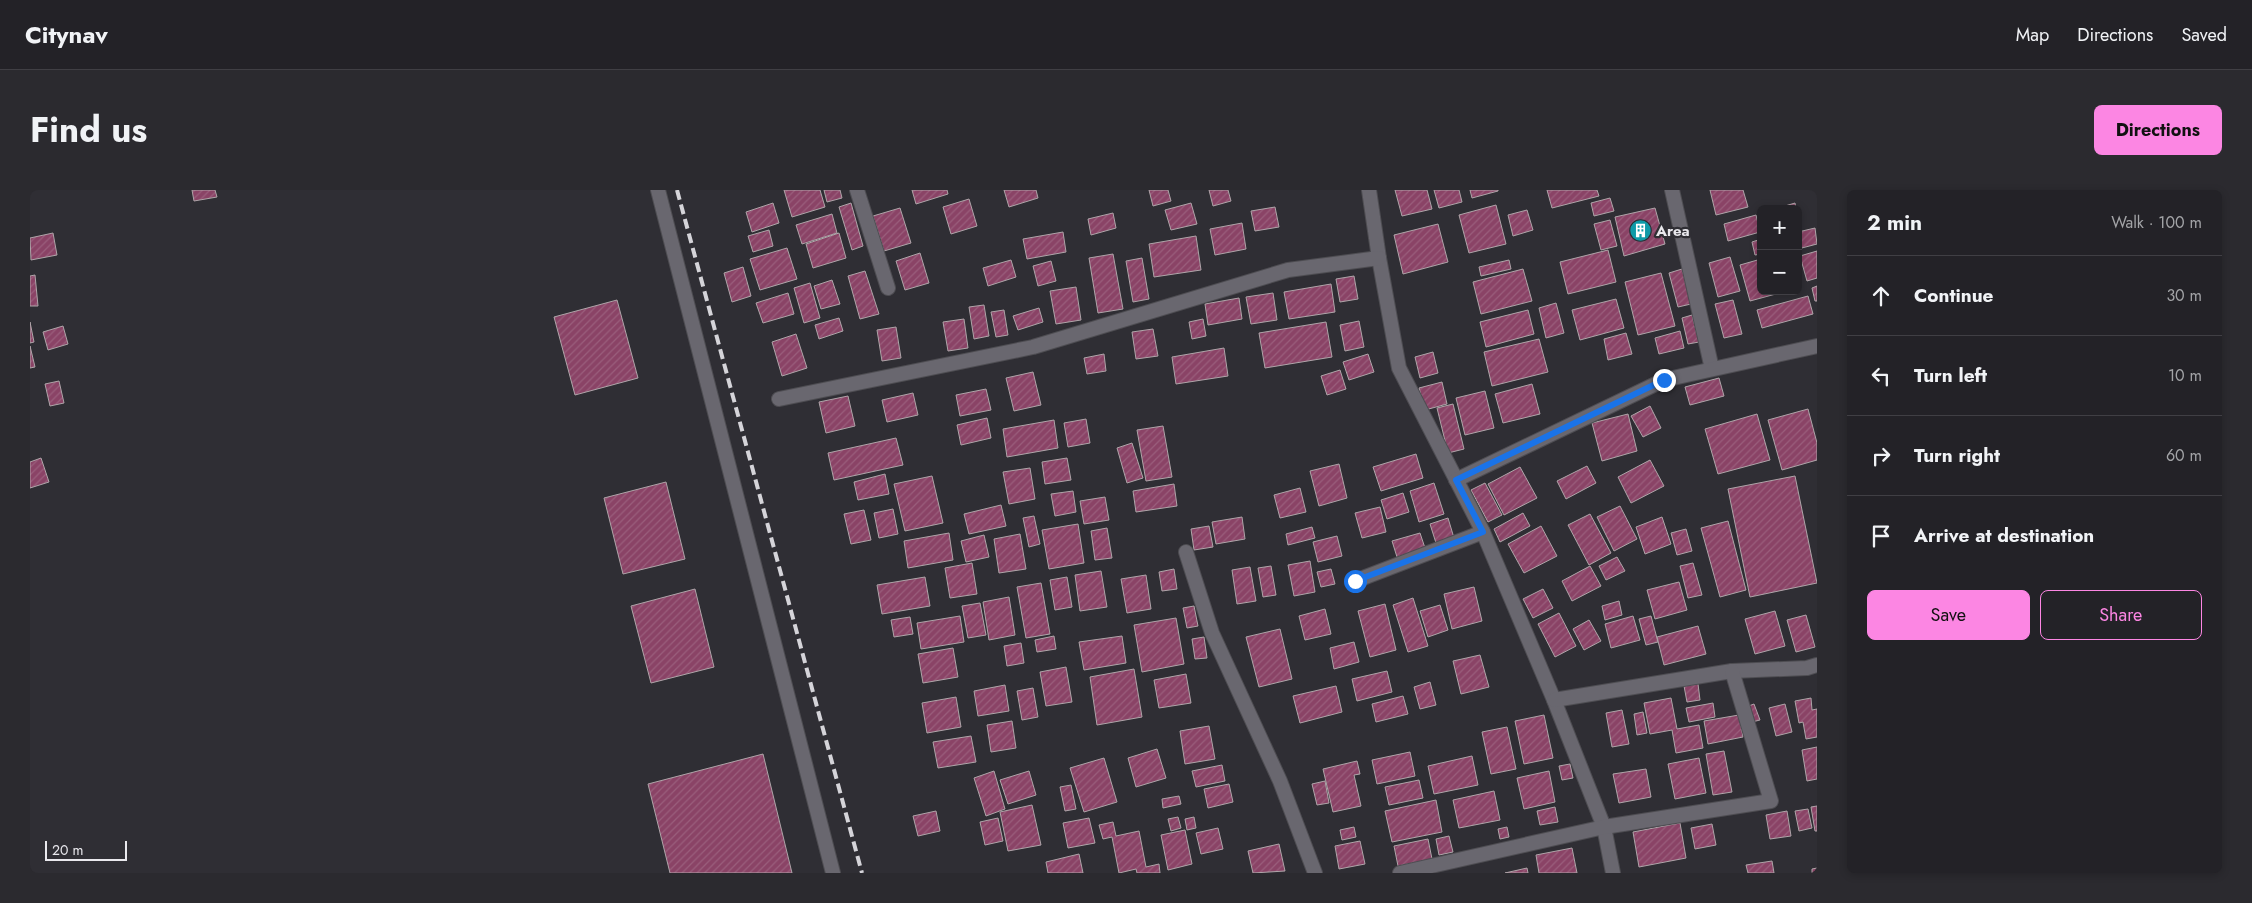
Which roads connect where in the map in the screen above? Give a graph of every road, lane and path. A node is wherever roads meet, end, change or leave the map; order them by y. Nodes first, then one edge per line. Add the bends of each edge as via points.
1 (658, 190) edge
2 (857, 190) edge
3 (1369, 190) edge
4 (1672, 190) edge
5 (1379, 258) junction
6 (888, 288) dead end
7 (1817, 346) edge
8 (1712, 369) junction
9 (779, 400) dead end
10 (1456, 480) junction
11 (1483, 532) junction
12 (1186, 552) dead end
13 (1355, 581) dead end
14 (1817, 665) edge
15 (1732, 672) junction
16 (1554, 700) junction
17 (1604, 827) junction
18 (834, 873) edge
19 (1315, 873) edge
20 (1400, 873) edge
21 (1613, 873) edge

1 - 18 street
2 - 6 street
3 - 5 street
4 - 8 street
5 - 9 street via 1288,270 1033,347
5 - 10 street via 1399,368
7 - 8 street
8 - 10 street via 1664,380
10 - 11 street
11 - 13 street
11 - 16 street
12 - 19 street via 1212,633 1280,781
14 - 15 street
15 - 16 street
15 - 17 street via 1771,801
16 - 17 street
17 - 20 street
17 - 21 street

